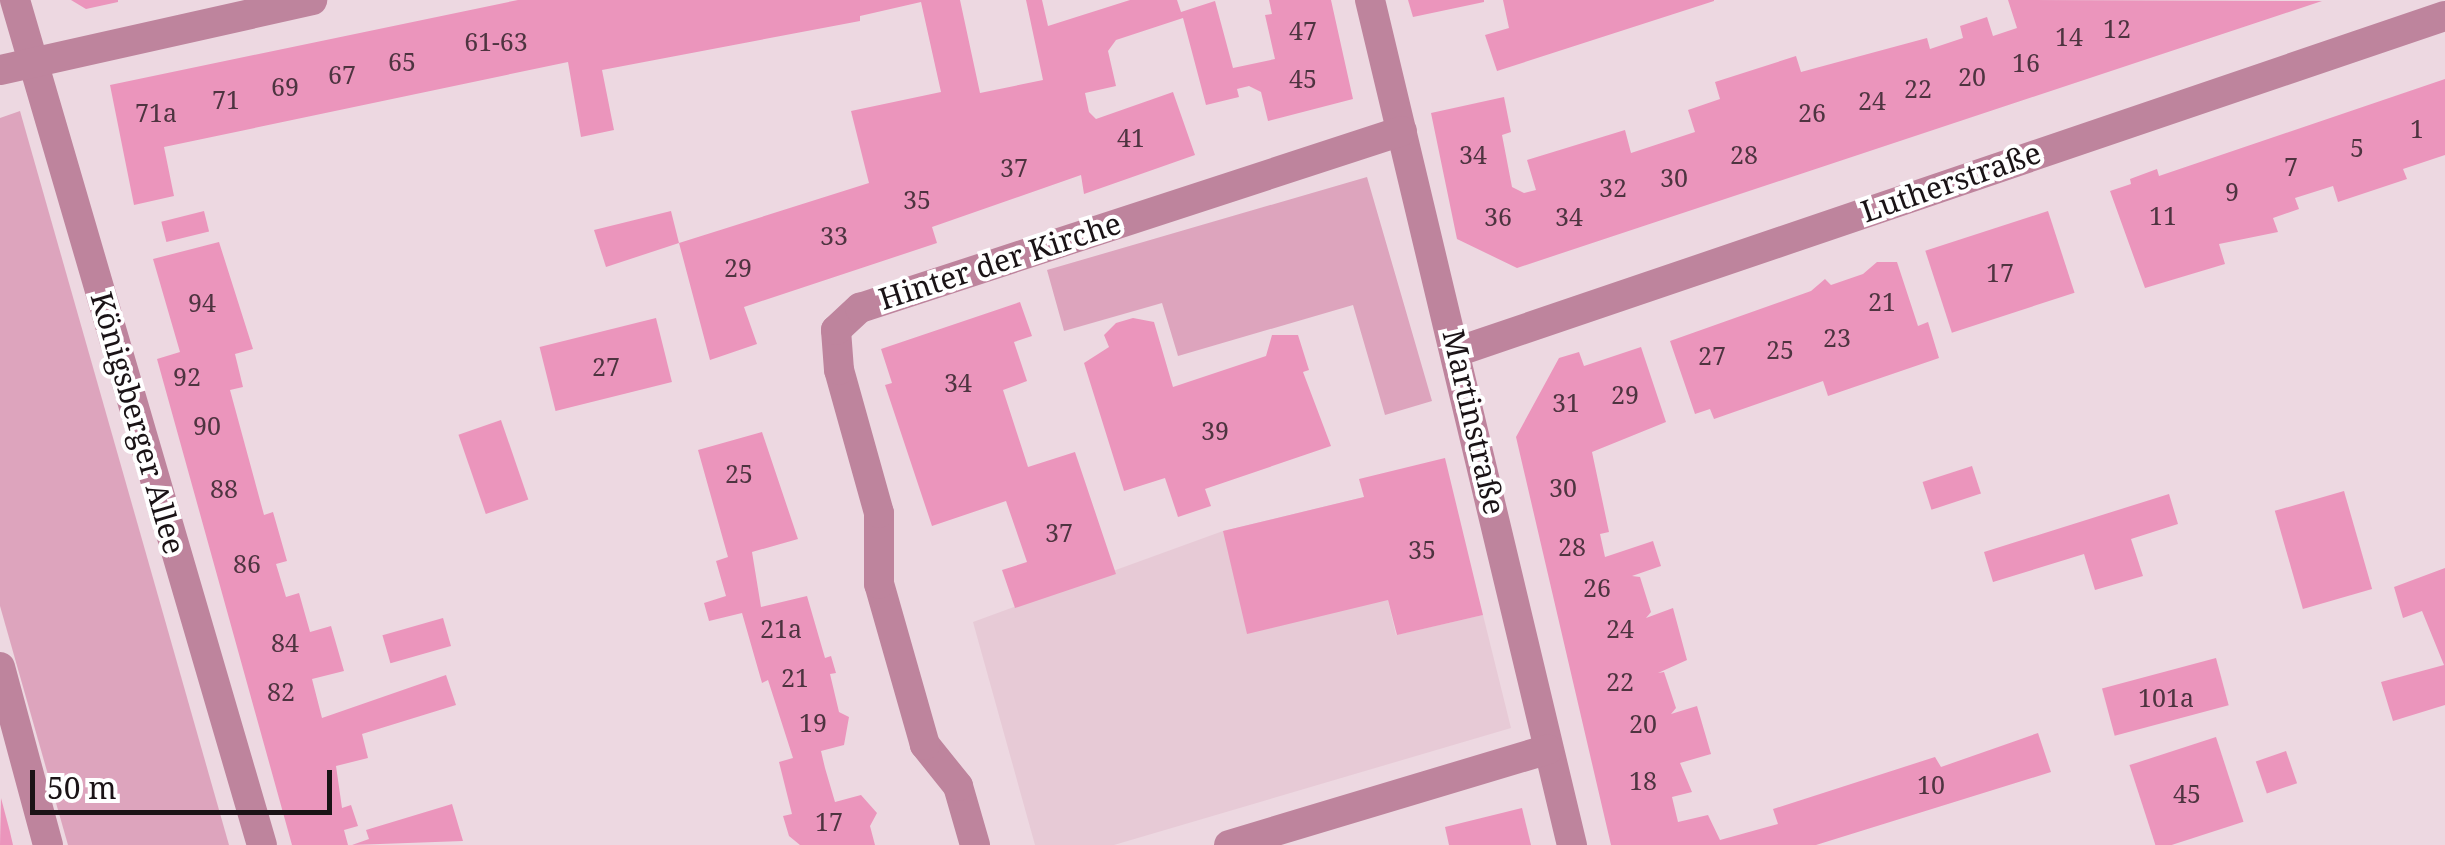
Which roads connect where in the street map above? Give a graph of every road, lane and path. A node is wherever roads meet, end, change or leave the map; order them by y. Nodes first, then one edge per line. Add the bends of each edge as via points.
1 (15, 0) edge
2 (312, 0) edge
3 (1370, 0) edge
4 (2445, 16) edge
5 (14, 65) edge
6 (1402, 131) junction
7 (1459, 351) junction
8 (0, 667) edge
9 (1548, 749) junction
10 (48, 845) edge
11 (262, 845) edge
12 (975, 845) edge
13 (1229, 845) edge
14 (1572, 845) edge

1 - 5 street, Königsberger Allee
2 - 5 street
3 - 6 street, Martinstraße
4 - 7 street, Lutherstraße
5 - 11 street, Königsberger Allee
6 - 7 street, Martinstraße
6 - 12 street, Hinter der Kirche via 860,308 836,330 840,370 879,514 879,584 925,744 958,786
7 - 9 street, Martinstraße
8 - 10 street
9 - 13 street
9 - 14 street, Martinstraße

